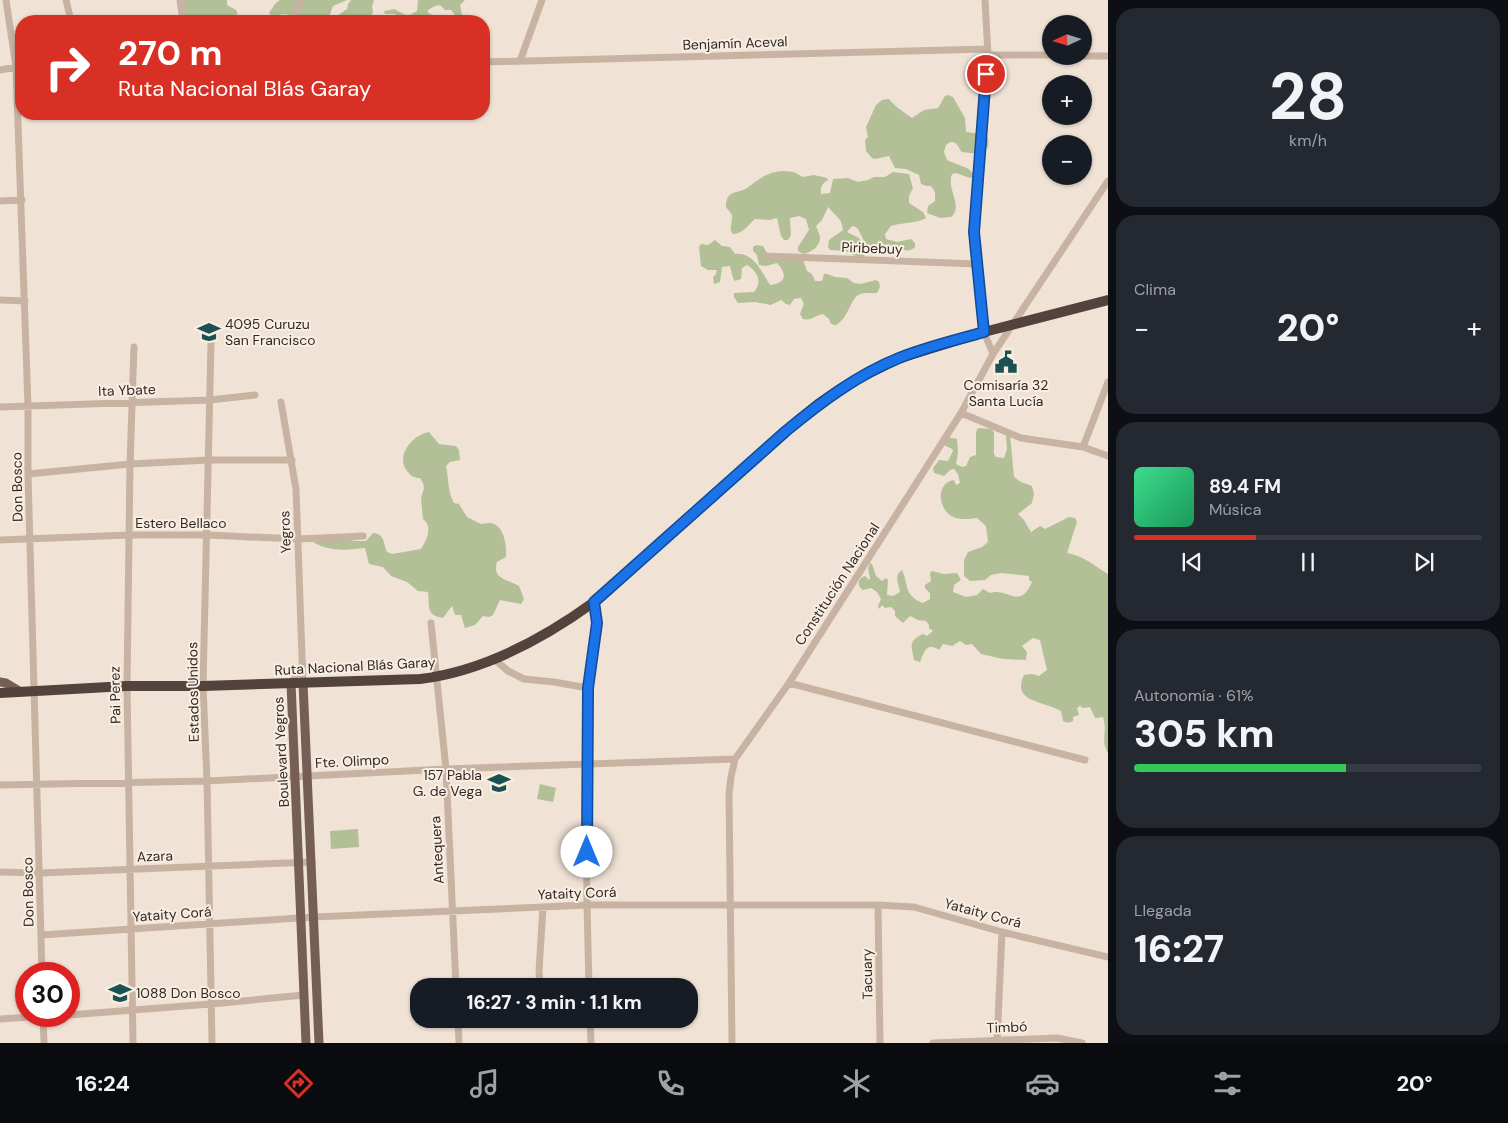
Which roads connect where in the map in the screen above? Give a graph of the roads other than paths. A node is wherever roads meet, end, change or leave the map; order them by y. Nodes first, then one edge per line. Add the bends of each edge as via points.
1 (6, 0) edge
2 (66, 0) edge
3 (180, 0) edge
4 (300, 0) edge
5 (542, 0) edge
6 (986, 0) edge
7 (70, 15) edge
8 (183, 15) edge
9 (295, 15) edge
10 (15, 46) edge
11 (987, 52) junction
12 (1042, 55) edge
13 (1092, 56) edge
14 (1108, 56) edge
15 (520, 61) junction
16 (490, 62) edge
17 (15, 68) edge
18 (0, 70) edge
19 (20, 120) edge
20 (1108, 181) edge
21 (22, 200) junction
22 (0, 201) edge
23 (765, 256) dead end
24 (977, 264) junction
25 (0, 300) edge
26 (1108, 300) edge
27 (25, 301) junction
28 (1013, 325) junction
29 (984, 332) junction
30 (211, 342) dead end
31 (134, 347) dead end
32 (993, 354) junction
33 (1108, 382) edge
34 (255, 395) dead end
35 (210, 400) junction
36 (131, 402) junction
37 (281, 402) dead end
38 (28, 406) junction
39 (0, 407) edge
40 (961, 413) junction
41 (1083, 448) junction
42 (1108, 456) edge
43 (209, 460) junction
44 (292, 460) junction
45 (130, 464) junction
46 (28, 474) junction
47 (128, 535) junction
48 (208, 535) junction
49 (363, 536) dead end
50 (30, 538) junction
51 (298, 539) junction
52 (0, 540) edge
53 (594, 602) junction
54 (431, 623) dead end
55 (494, 660) junction
56 (303, 663) junction
57 (437, 677) junction
58 (0, 682) edge
59 (291, 683) junction
60 (303, 683) junction
61 (789, 683) junction
62 (128, 686) junction
63 (203, 686) junction
64 (588, 688) junction
65 (34, 691) junction
66 (21, 692) junction
67 (0, 693) edge
68 (735, 759) junction
69 (1085, 760) dead end
70 (586, 764) junction
71 (446, 769) junction
72 (296, 776) junction
73 (308, 776) junction
74 (207, 781) junction
75 (129, 782) junction
76 (37, 784) junction
77 (0, 785) edge
78 (299, 862) junction
79 (312, 862) junction
80 (209, 866) junction
81 (131, 870) junction
82 (0, 872) edge
83 (40, 873) junction
84 (730, 904) junction
85 (587, 905) junction
86 (878, 905) junction
87 (543, 907) junction
88 (453, 910) junction
89 (314, 917) junction
90 (301, 919) junction
91 (210, 924) junction
92 (133, 929) junction
93 (1002, 932) junction
94 (41, 935) junction
95 (1108, 957) edge
96 (42, 962) edge
97 (456, 978) edge
98 (539, 978) edge
99 (589, 978) edge
100 (304, 995) junction
101 (211, 1004) junction
102 (133, 1011) junction
103 (80, 1014) edge
104 (15, 1018) edge
105 (0, 1019) edge
106 (44, 1027) edge
107 (458, 1028) edge
108 (590, 1028) edge
109 (997, 1042) edge
110 (44, 1043) edge
111 (134, 1043) edge
112 (212, 1043) edge
113 (306, 1043) edge
114 (319, 1043) edge
115 (459, 1043) edge
116 (591, 1043) edge
117 (732, 1043) edge
118 (880, 1043) edge
119 (933, 1043) edge
120 (1082, 1043) edge

1 - 10 street, Don Bosco
2 - 7 street
3 - 8 street
4 - 9 street
5 - 15 street
6 - 11 street
11 - 12 street, Benjamín Aceval
11 - 15 street, Benjamín Aceval
11 - 24 street via 974,232
13 - 14 street
15 - 16 street, Benjamín Aceval
17 - 18 street
19 - 21 street, Don Bosco
20 - 28 street, Constitución Nacional
21 - 22 street
21 - 27 street, Don Bosco
23 - 24 street, Piribebuy
24 - 29 street
25 - 27 street
26 - 28 highway, Ruta Nacional Blás Garay
27 - 38 street, Don Bosco
28 - 29 highway, Ruta Nacional Blás Garay
28 - 32 street, Constitución Nacional
29 - 32 street
29 - 53 highway, Ruta Nacional Blás Garay via 900,358 857,379 818,404
30 - 35 street, Estados Unidos
31 - 36 street, Pai Perez
32 - 40 street, Constitución Nacional
33 - 41 street
34 - 35 street, Ita Ybate
35 - 36 street, Ita Ybate
35 - 43 street, Estados Unidos
36 - 38 street, Ita Ybate
36 - 45 street, Pai Perez
37 - 44 street, Yegros
38 - 39 street, Ita Ybate
38 - 46 street, Don Bosco
40 - 41 street via 1021,438
40 - 61 street, Constitución Nacional
41 - 42 street
43 - 44 street
43 - 45 street
43 - 48 street, Estados Unidos
44 - 51 street, Yegros
45 - 46 street
45 - 47 street, Pai Perez
46 - 50 street, Don Bosco
47 - 48 street, Estero Bellaco
47 - 50 street, Estero Bellaco
47 - 62 street, Pai Perez
48 - 51 street, Estero Bellaco
48 - 63 street, Estados Unidos
49 - 51 street, Estero Bellaco
50 - 52 street, Estero Bellaco
50 - 65 street, Don Bosco
51 - 56 street, Yegros
53 - 55 highway, Ruta Nacional Blás Garay via 563,624
53 - 64 street via 597,623
54 - 57 street, Antequera
55 - 57 highway, Ruta Nacional Blás Garay
55 - 64 street via 524,679
56 - 59 street, Boulevard Yegros
56 - 60 street, Boulevard Yegros
57 - 60 highway, Ruta Nacional Blás Garay
57 - 71 street, Antequera
58 - 66 main road
59 - 60 highway, Ruta Nacional Blás Garay
59 - 63 highway, Ruta Nacional Blás Garay
59 - 72 main road, Boulevard Yegros
60 - 73 main road, Boulevard Yegros
61 - 68 street, Constitución Nacional
61 - 69 street
62 - 63 highway, Ruta Nacional Blás Garay
62 - 65 highway, Ruta Nacional Blás Garay
62 - 75 street, Pai Perez
63 - 74 street, Estados Unidos
64 - 70 street
65 - 66 highway, Ruta Nacional Blás Garay
65 - 76 street, Don Bosco
66 - 67 highway, Ruta Nacional Blás Garay
68 - 70 street, Fte. Olimpo
68 - 84 street, Constitución Nacional via 729,794
70 - 71 street, Fte. Olimpo
70 - 85 street
71 - 73 street, Fte. Olimpo
71 - 88 street, Antequera
72 - 73 street, Fte. Olimpo
72 - 74 street, Fte. Olimpo
72 - 78 main road, Boulevard Yegros
73 - 79 main road, Boulevard Yegros
74 - 75 street, Fte. Olimpo
74 - 80 street, Estados Unidos
75 - 76 street, Fte. Olimpo
75 - 81 street, Pai Perez
76 - 77 street, Fte. Olimpo
76 - 83 street, Don Bosco
78 - 79 street, Azara
78 - 80 street, Azara
78 - 90 main road, Boulevard Yegros
79 - 89 main road, Boulevard Yegros
80 - 81 street, Azara
80 - 91 street, Estados Unidos
81 - 83 street, Azara
81 - 92 street, Pai Perez
82 - 83 street, Azara
83 - 94 street, Don Bosco
84 - 85 street, Yataity Corá
84 - 86 street, Yataity Corá
84 - 117 street, Constitución Nacional
85 - 87 street, Yataity Corá
85 - 99 street
86 - 93 street, Yataity Corá via 914,907
86 - 118 street, Tacuary
87 - 88 street, Yataity Corá
87 - 98 street
88 - 89 street, Yataity Corá
88 - 97 street, Antequera
89 - 90 street, Yataity Corá
89 - 114 main road, Boulevard Yegros
90 - 91 street, Yataity Corá
90 - 100 main road, Boulevard Yegros
91 - 92 street, Yataity Corá
91 - 101 street, Estados Unidos
92 - 94 street, Yataity Corá
92 - 102 street, Pai Perez
93 - 95 street, Yataity Corá
93 - 109 street
94 - 96 street, Don Bosco
100 - 101 street
100 - 113 main road, Boulevard Yegros
101 - 102 street
101 - 112 street, Estados Unidos
102 - 103 street
102 - 111 street, Pai Perez
104 - 105 street
106 - 110 street
107 - 115 street
108 - 116 street
109 - 119 street, Timbó
109 - 120 street, Timbó via 1057,1038

